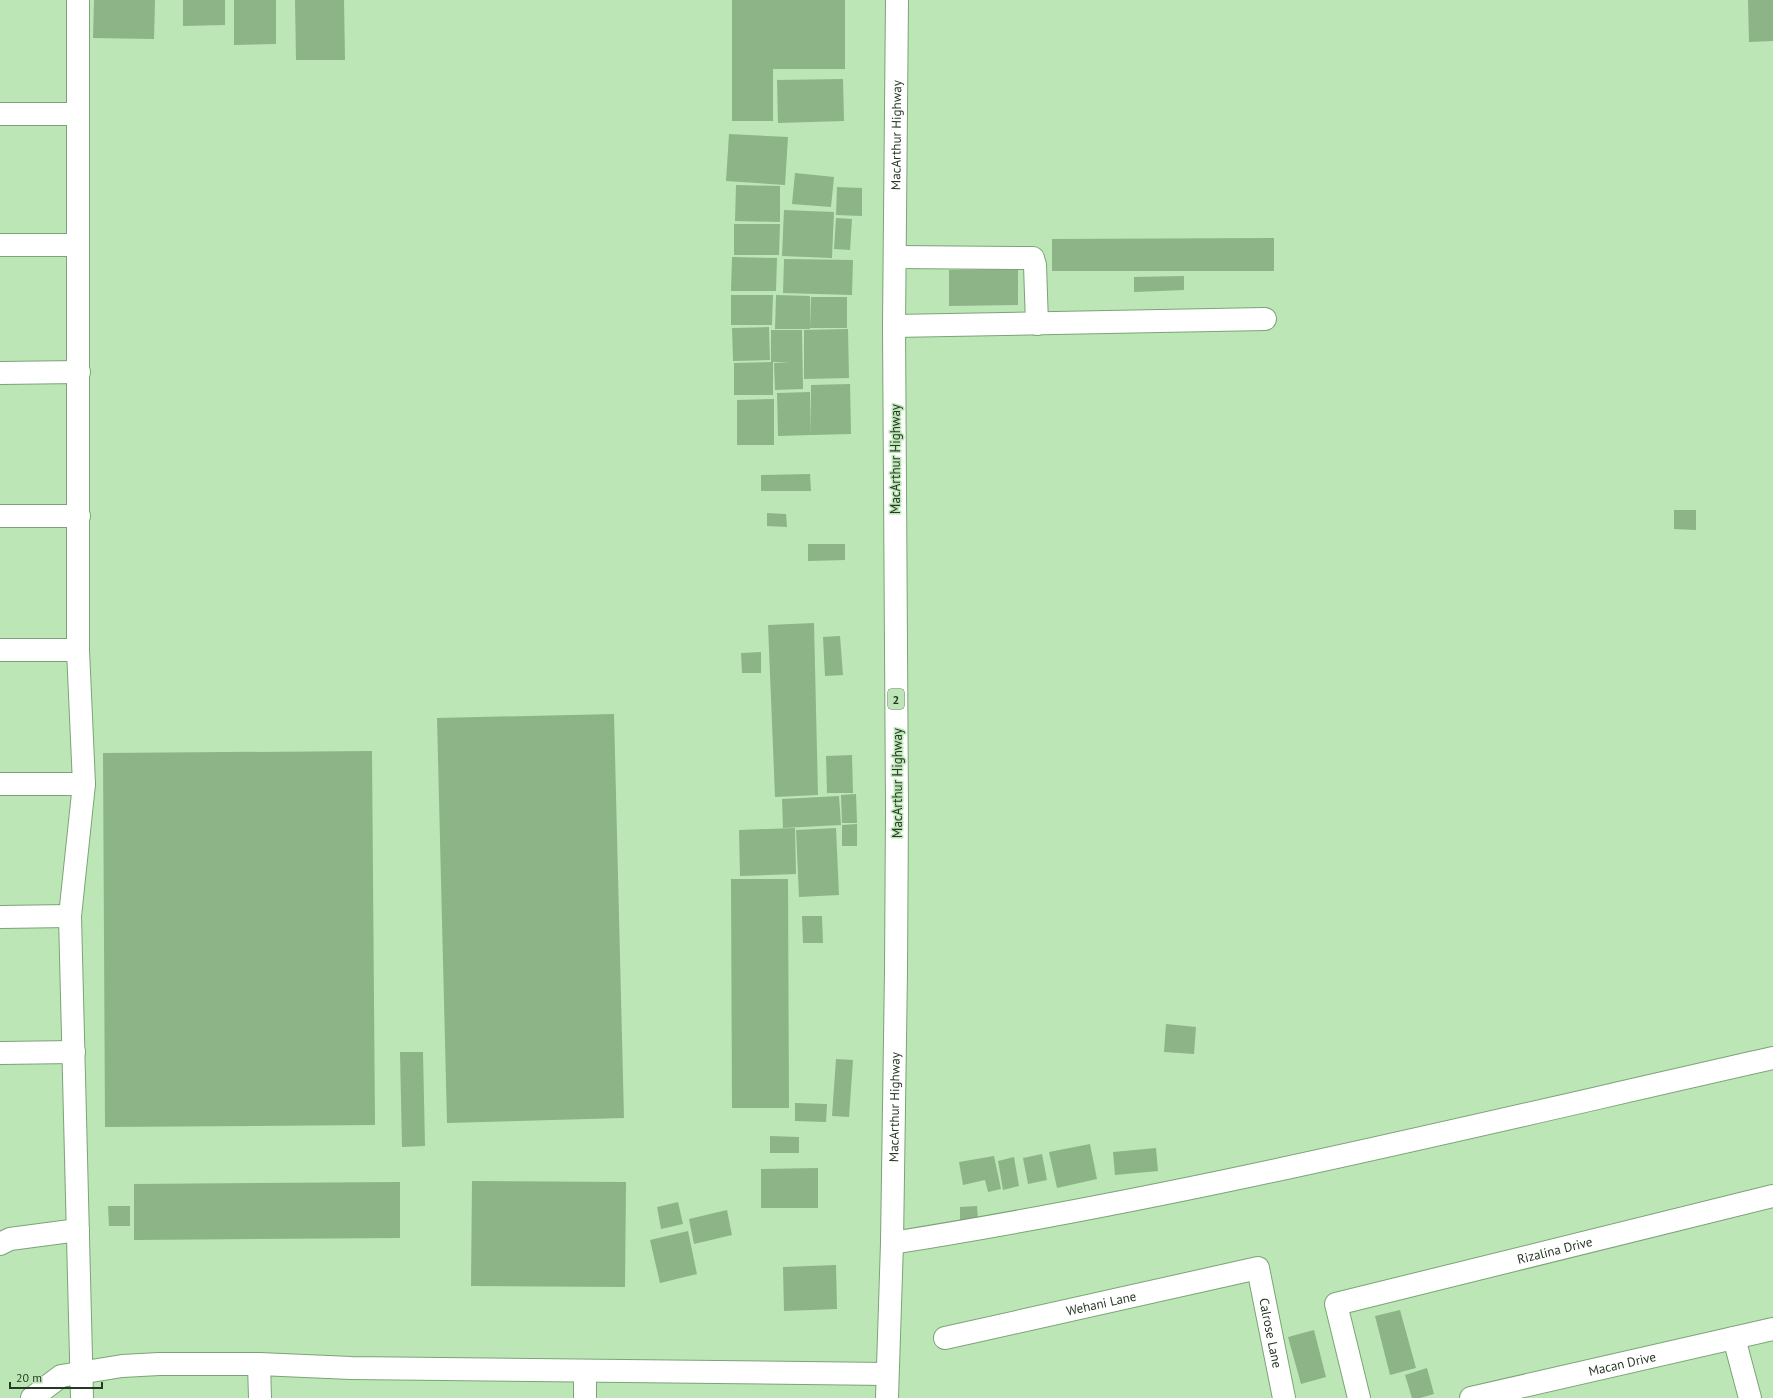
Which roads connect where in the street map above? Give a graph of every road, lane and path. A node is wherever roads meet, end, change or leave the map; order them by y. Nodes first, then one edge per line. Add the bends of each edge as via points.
1 (78, 0) edge
2 (897, 0) edge
3 (0, 114) edge
4 (78, 114) junction
5 (78, 244) junction
6 (0, 245) edge
7 (896, 256) junction
8 (1265, 319) dead end
9 (1037, 324) junction
10 (894, 326) junction
11 (79, 372) junction
12 (0, 373) edge
13 (0, 516) edge
14 (79, 516) junction
15 (0, 650) edge
16 (78, 650) junction
17 (0, 784) edge
18 (84, 784) junction
19 (70, 916) junction
20 (0, 917) edge
21 (74, 1052) junction
22 (0, 1053) edge
23 (1773, 1058) edge
24 (1773, 1196) edge
25 (78, 1230) junction
26 (892, 1243) junction
27 (0, 1244) edge
28 (1258, 1268) joint
29 (1773, 1329) edge
30 (945, 1338) dead end
31 (1734, 1338) junction
32 (259, 1364) junction
33 (585, 1371) junction
34 (82, 1372) junction
35 (887, 1374) junction
36 (1497, 1395) edge
37 (32, 1398) edge
38 (82, 1398) edge
39 (260, 1398) edge
40 (585, 1398) edge
41 (887, 1398) edge
42 (1284, 1398) edge
43 (1359, 1398) edge
44 (1471, 1398) edge
45 (1750, 1398) edge

1 - 4 main road
2 - 7 main road, MacArthur Highway / 2
3 - 4 main road
4 - 5 main road
5 - 6 main road
5 - 11 main road
7 - 9 main road via 1033,258
7 - 10 main road, MacArthur Highway / 2
8 - 9 main road
9 - 10 main road
10 - 26 main road, MacArthur Highway / 2 via 897,808
11 - 12 main road
11 - 14 main road
13 - 14 main road
14 - 16 main road
15 - 16 main road
16 - 18 main road
17 - 18 main road
18 - 19 main road
19 - 20 main road
19 - 21 main road
21 - 22 main road
21 - 25 main road
23 - 26 main road via 1277,1171 1136,1200
24 - 43 main road, Rizalina Drive via 1336,1304
25 - 27 main road via 10,1239
25 - 34 main road
26 - 35 main road, MacArthur Highway / 2
28 - 30 main road, Wehani Lane
28 - 42 main road, Calrose Lane
29 - 31 main road, Macan Drive
31 - 36 main road, Macan Drive
31 - 45 main road
32 - 33 main road via 351,1368
32 - 34 main road via 159,1364
32 - 39 main road
33 - 35 main road
33 - 40 main road
34 - 37 main road via 61,1376
34 - 38 main road
35 - 41 main road, MacArthur Highway / 2
36 - 44 main road, Macan Drive

